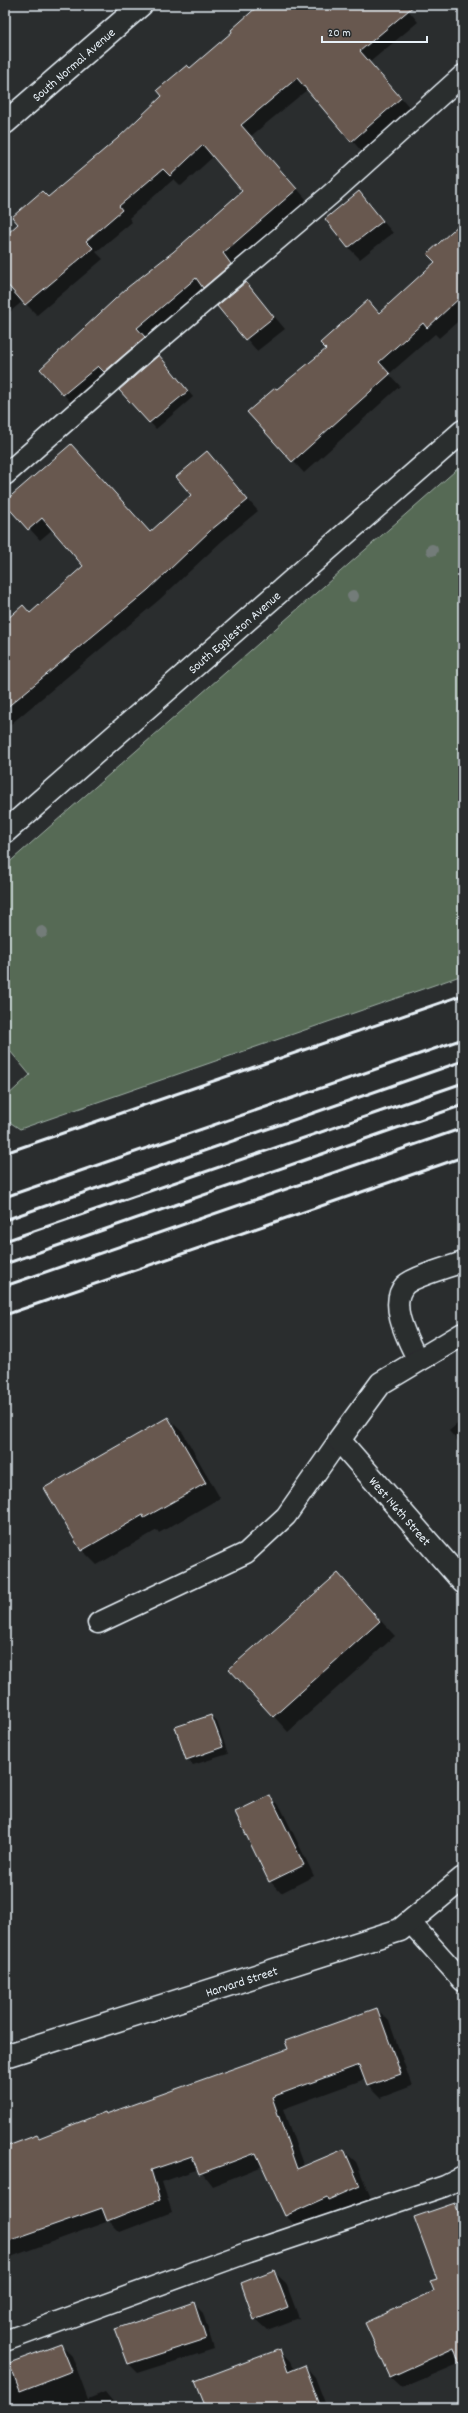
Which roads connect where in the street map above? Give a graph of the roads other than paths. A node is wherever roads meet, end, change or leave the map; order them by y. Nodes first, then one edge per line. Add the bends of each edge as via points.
1 (141, 5) edge
2 (463, 75) edge
3 (5, 123) edge
4 (463, 431) edge
5 (5, 475) edge
6 (5, 832) edge
7 (463, 1262) edge
8 (463, 1334) edge
9 (418, 1361) junction
10 (339, 1440) junction
11 (463, 1582) edge
12 (98, 1623) dead end
13 (463, 1878) edge
14 (410, 1922) junction
15 (463, 1981) edge
16 (5, 2056) edge
17 (463, 2177) edge
18 (5, 2341) edge

1 - 3 street, South Normal Avenue
2 - 5 lane via 330,194
4 - 6 street, South Eggleston Avenue
7 - 9 lane via 406,1285 398,1298 401,1323
8 - 9 street
9 - 10 street via 380,1383
10 - 11 street, West 146th Street
10 - 12 lane via 286,1516 246,1553
13 - 14 street, Harvard Street
14 - 15 lane
14 - 16 street, Harvard Street via 400,1930
17 - 18 lane via 445,2186 249,2252

